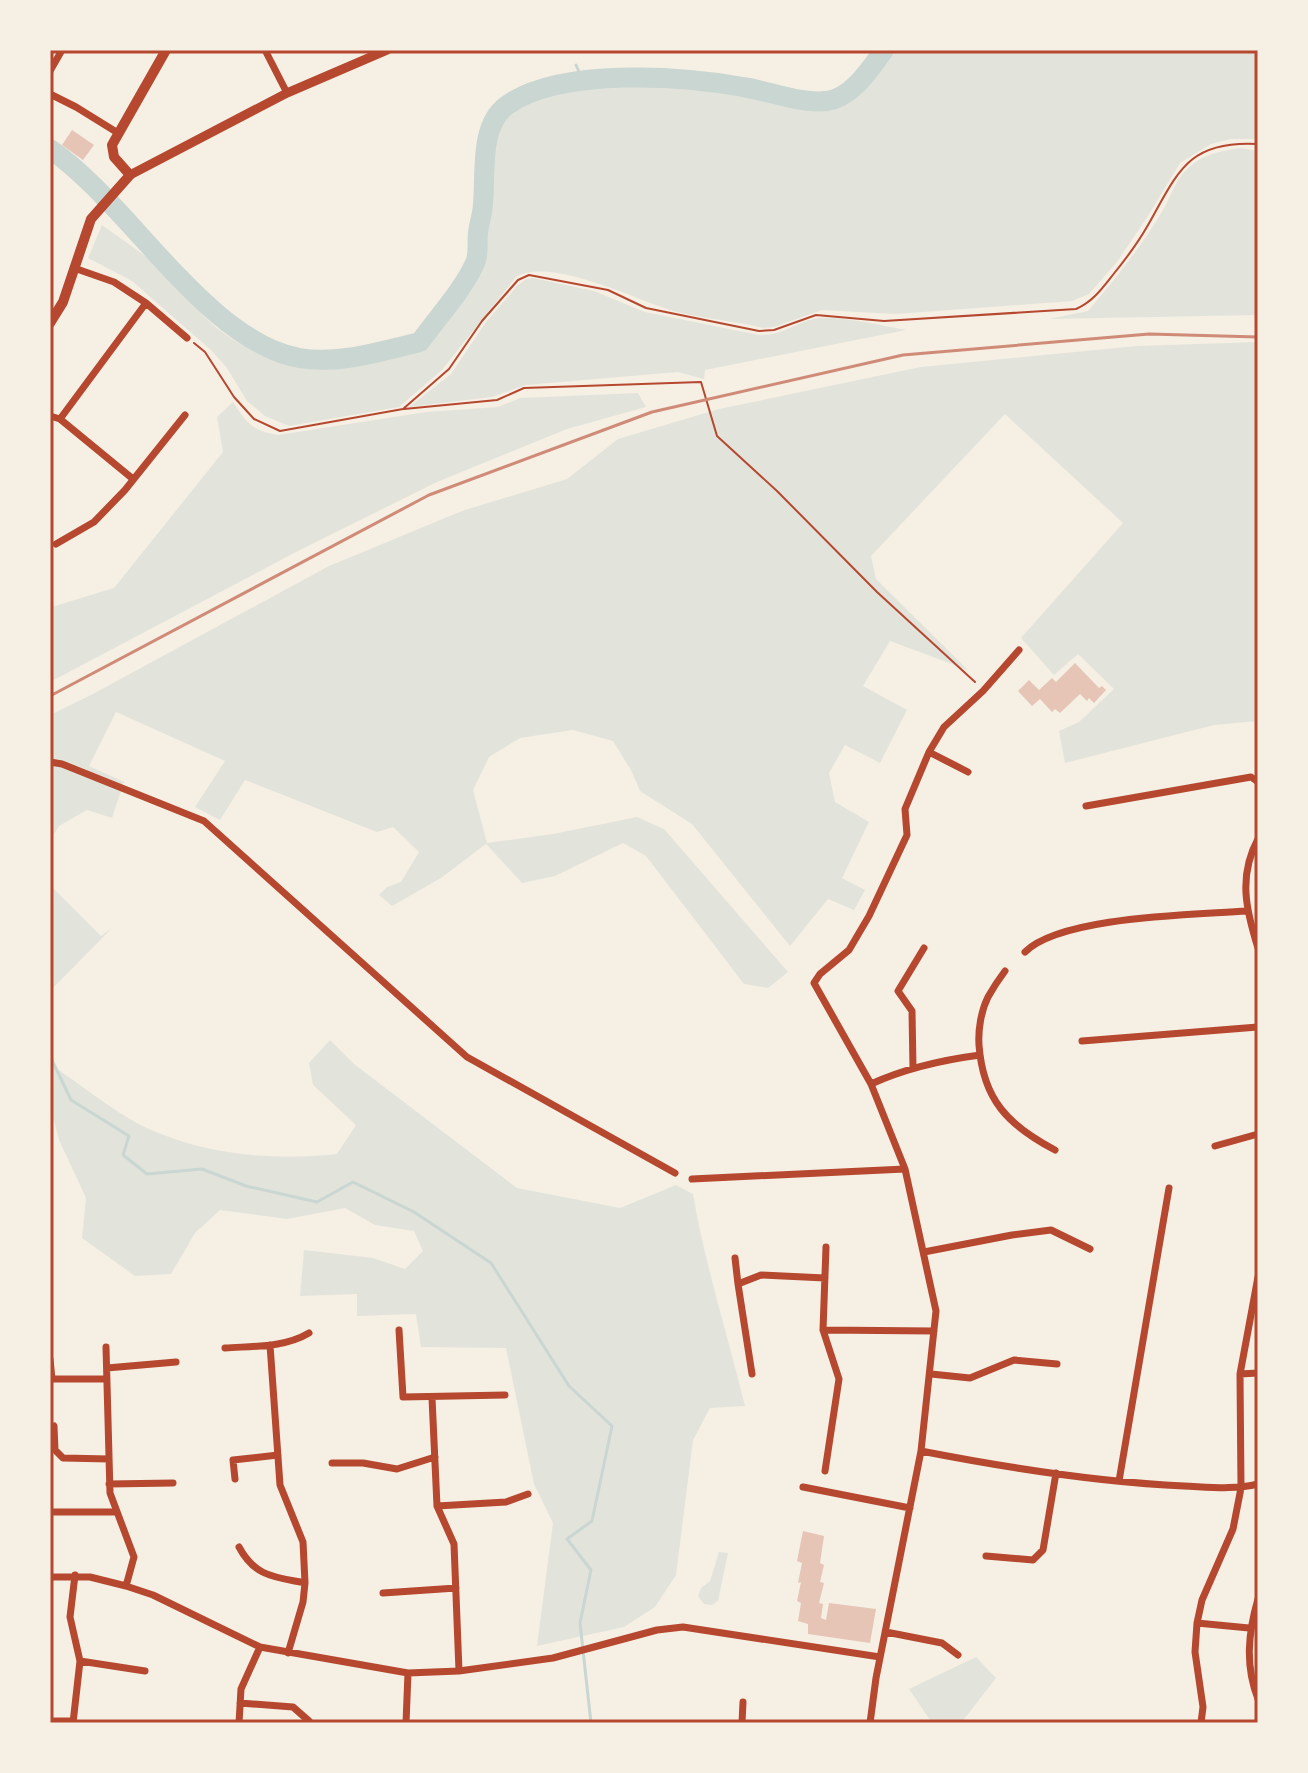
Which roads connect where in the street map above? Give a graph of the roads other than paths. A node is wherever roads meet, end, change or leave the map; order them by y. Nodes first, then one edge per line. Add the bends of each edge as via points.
1 (62, 50) edge
2 (166, 50) edge
3 (265, 50) edge
4 (387, 50) edge
5 (50, 71) edge
6 (287, 93) junction
7 (50, 94) edge
8 (118, 133) junction
9 (130, 175) junction
10 (74, 268) junction
11 (146, 303) junction
12 (50, 323) edge
13 (187, 338) road end
14 (185, 415) dead end
15 (50, 416) edge
16 (60, 419) junction
17 (133, 479) junction
18 (56, 544) dead end
19 (1019, 650) dead end
20 (929, 752) junction
21 (50, 762) edge
22 (968, 772) dead end
23 (1258, 782) edge
24 (1086, 806) dead end
25 (1258, 839) edge
26 (1246, 911) junction
27 (924, 948) dead end
28 (1258, 948) edge
29 (1025, 952) dead end
30 (1005, 971) dead end
31 (1258, 1027) edge
32 (1082, 1041) dead end
33 (980, 1055) junction
34 (913, 1068) junction
35 (871, 1084) junction
36 (1258, 1134) edge
37 (1215, 1146) dead end
38 (1055, 1150) dead end
39 (905, 1169) junction
40 (675, 1173) dead end
41 (692, 1179) dead end
42 (1169, 1188) dead end
43 (826, 1247) dead end
44 (1090, 1249) dead end
45 (924, 1252) junction
46 (735, 1258) dead end
47 (1258, 1277) edge
48 (825, 1278) junction
49 (738, 1284) junction
50 (399, 1330) dead end
51 (823, 1330) junction
52 (934, 1331) junction
53 (309, 1333) dead end
54 (270, 1345) junction
55 (106, 1347) dead end
56 (225, 1348) dead end
57 (50, 1359) edge
58 (176, 1362) dead end
59 (1057, 1364) dead end
60 (107, 1368) junction
61 (1258, 1373) edge
62 (752, 1374) dead end
63 (931, 1374) junction
64 (1240, 1374) junction
65 (107, 1379) junction
66 (505, 1395) dead end
67 (432, 1398) junction
68 (50, 1428) edge
69 (921, 1451) junction
70 (278, 1455) junction
71 (435, 1457) junction
72 (109, 1459) junction
73 (332, 1463) dead end
74 (825, 1471) dead end
75 (1056, 1473) junction
76 (235, 1479) dead end
77 (1119, 1481) junction
78 (173, 1483) dead end
79 (109, 1484) junction
80 (1258, 1484) edge
81 (803, 1487) dead end
82 (1241, 1488) junction
83 (528, 1494) dead end
84 (437, 1506) junction
85 (910, 1508) junction
86 (50, 1512) edge
87 (117, 1512) junction
88 (239, 1547) dead end
89 (986, 1556) dead end
90 (75, 1575) junction
91 (50, 1577) edge
92 (305, 1583) junction
93 (126, 1586) junction
94 (456, 1588) junction
95 (383, 1593) dead end
96 (1258, 1599) edge
97 (1197, 1623) junction
98 (1249, 1628) junction
99 (886, 1632) junction
100 (260, 1647) junction
101 (288, 1653) junction
102 (958, 1655) dead end
103 (880, 1657) junction
104 (80, 1661) junction
105 (145, 1671) dead end
106 (459, 1671) junction
107 (408, 1673) junction
108 (1258, 1699) edge
109 (743, 1702) dead end
110 (240, 1703) junction
111 (50, 1721) edge
112 (309, 1721) edge
113 (73, 1722) edge
114 (239, 1723) edge
115 (406, 1723) edge
116 (742, 1723) edge
117 (870, 1723) edge
118 (1201, 1723) edge

1 - 5 street
2 - 8 main road
3 - 6 street
4 - 6 street
6 - 9 street
7 - 8 street
8 - 9 main road via 113,153
9 - 10 main road via 100,207
10 - 11 street via 114,282
10 - 12 main road
11 - 13 street
11 - 16 street
14 - 17 street
15 - 16 street
16 - 17 street
17 - 18 street via 94,522
19 - 20 street via 944,727
20 - 22 street
20 - 35 street via 905,809 907,835 869,916 849,950 815,980
21 - 40 street via 204,821 467,1057
23 - 24 street via 1251,777
25 - 26 street via 1245,885
26 - 28 street
26 - 29 street via 1118,921 1057,934
27 - 34 street via 898,991 912,1011
30 - 33 street via 986,999 978,1032
31 - 32 street
33 - 34 street
33 - 38 street via 981,1071 998,1106 1026,1135
34 - 35 street
35 - 39 street
36 - 37 street
39 - 41 street
39 - 45 street
42 - 77 street
43 - 48 street
44 - 45 street via 1051,1230
45 - 52 street via 936,1311
46 - 49 street
47 - 64 street
48 - 49 street via 761,1275
48 - 51 street
49 - 62 street
50 - 67 street via 403,1397
51 - 52 street
51 - 74 street via 839,1379
52 - 63 street
53 - 54 street
54 - 56 street
54 - 70 street
55 - 60 street
57 - 65 street via 52,1379
58 - 60 street
59 - 63 street via 1014,1360 970,1378
60 - 65 street
61 - 64 street
63 - 69 street
64 - 82 street
65 - 72 street
66 - 67 street
67 - 71 street
68 - 72 street via 54,1426 55,1450 63,1458
69 - 75 street
69 - 85 street
70 - 76 street via 233,1460
70 - 92 street via 280,1485 303,1542
71 - 73 street via 397,1469
71 - 84 street
72 - 79 street
75 - 77 street
75 - 89 street via 1043,1550 1033,1560
77 - 82 street
78 - 79 street
79 - 87 street
80 - 82 street
81 - 85 street
82 - 97 street via 1233,1529
83 - 84 street via 506,1502
84 - 94 street via 454,1544
85 - 99 street
86 - 87 street
87 - 93 street via 134,1557
88 - 92 street via 247,1562 266,1575
90 - 91 street
90 - 93 street
90 - 104 street via 70,1617
92 - 101 street
93 - 100 street
94 - 95 street
94 - 106 street
96 - 98 street
97 - 98 street
97 - 118 street
98 - 108 street via 1249,1663
99 - 102 street via 942,1643
99 - 103 street
100 - 101 street
100 - 110 street
101 - 107 street
103 - 106 street via 683,1627 553,1658
103 - 117 street
104 - 105 street
104 - 113 street
106 - 107 street
107 - 115 street
109 - 116 street
110 - 112 street via 293,1707
110 - 114 street
111 - 113 street

